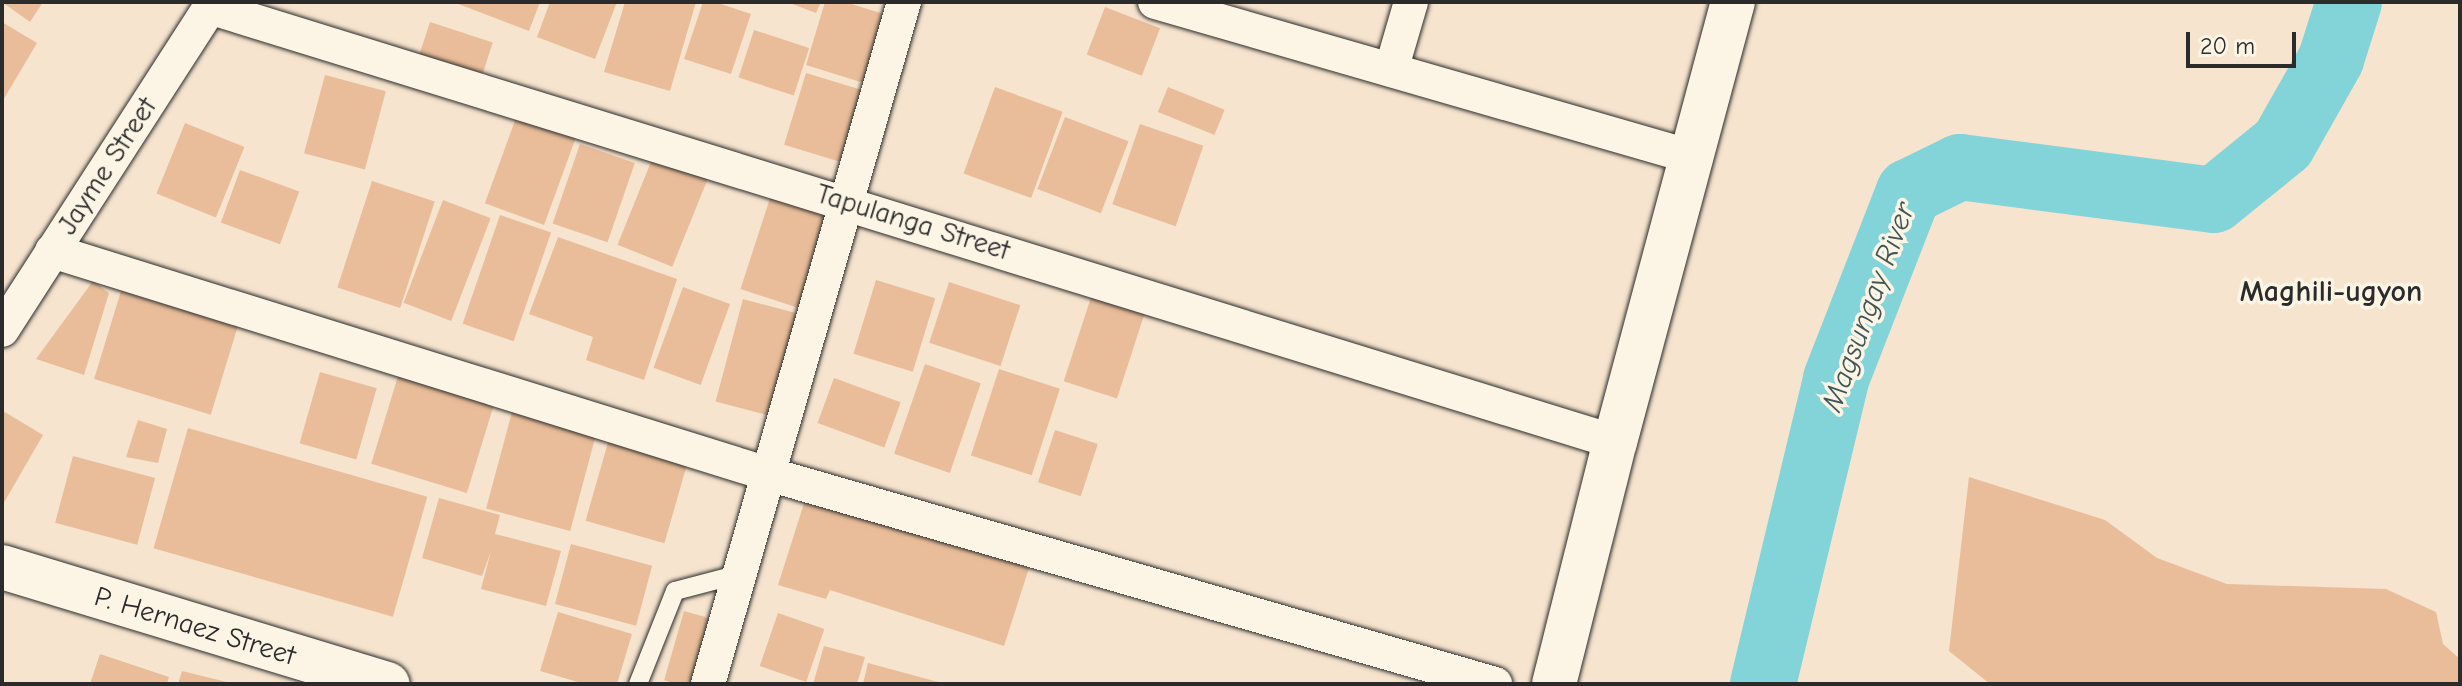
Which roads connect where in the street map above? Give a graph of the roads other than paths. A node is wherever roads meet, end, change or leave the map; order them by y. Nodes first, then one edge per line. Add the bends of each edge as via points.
1 (904, 2) edge
2 (1155, 2) edge
3 (1411, 2) edge
4 (1733, 2) edge
5 (211, 5) edge
6 (1392, 67) junction
7 (1692, 157) junction
8 (847, 201) junction
9 (52, 251) junction
10 (2, 330) edge
11 (1615, 442) junction
12 (768, 474) junction
13 (2, 567) edge
14 (740, 574) junction
15 (388, 684) edge
16 (638, 684) edge
17 (708, 684) edge
18 (1495, 684) edge
19 (1554, 684) edge

1 - 8 street
2 - 6 street
3 - 6 street
4 - 7 street
5 - 8 street, Tapulanga Street
5 - 9 street, Jayme Street
6 - 7 street
7 - 11 street
8 - 11 street, Tapulanga Street
8 - 12 street
9 - 10 street, Jayme Street
9 - 12 street
11 - 19 street
12 - 14 street
12 - 18 street
13 - 15 street, P. Hernaez Street
14 - 16 lane via 675,591
14 - 17 street

